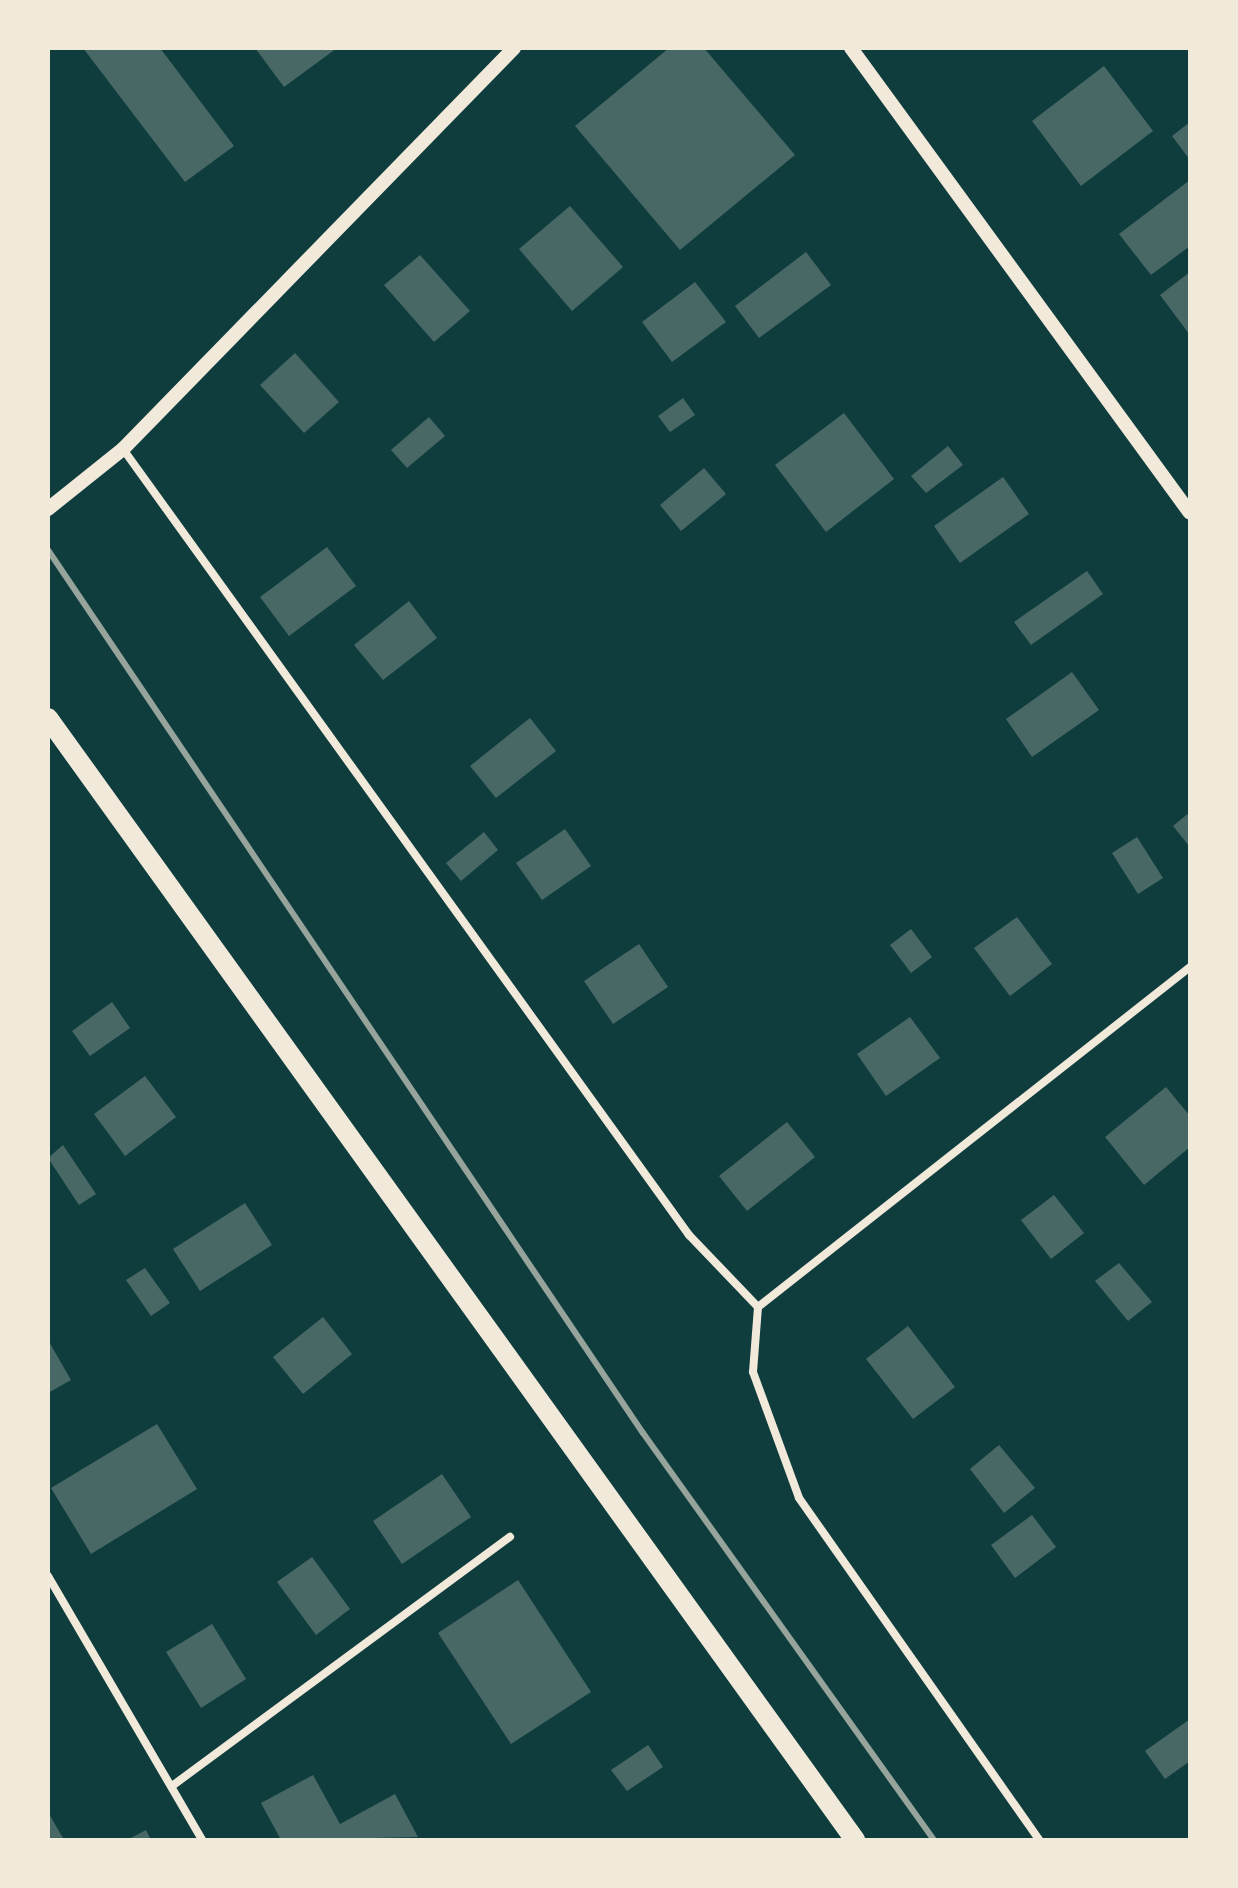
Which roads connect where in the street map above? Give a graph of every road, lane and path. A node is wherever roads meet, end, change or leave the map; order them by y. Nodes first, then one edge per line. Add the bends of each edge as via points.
1 (514, 48) edge
2 (851, 48) edge
3 (123, 449) junction
4 (51, 500) edge
5 (1190, 513) edge
6 (48, 718) edge
7 (1190, 967) edge
8 (758, 1307) junction
9 (510, 1537) dead end
10 (48, 1576) edge
11 (172, 1786) junction
12 (202, 1840) edge
13 (855, 1840) edge
14 (1039, 1840) edge

1 - 3 street
2 - 5 street
3 - 4 street
3 - 8 street via 689,1235
6 - 13 main road
7 - 8 street
8 - 14 street via 753,1372 799,1498
9 - 11 street
10 - 11 street
11 - 12 street

